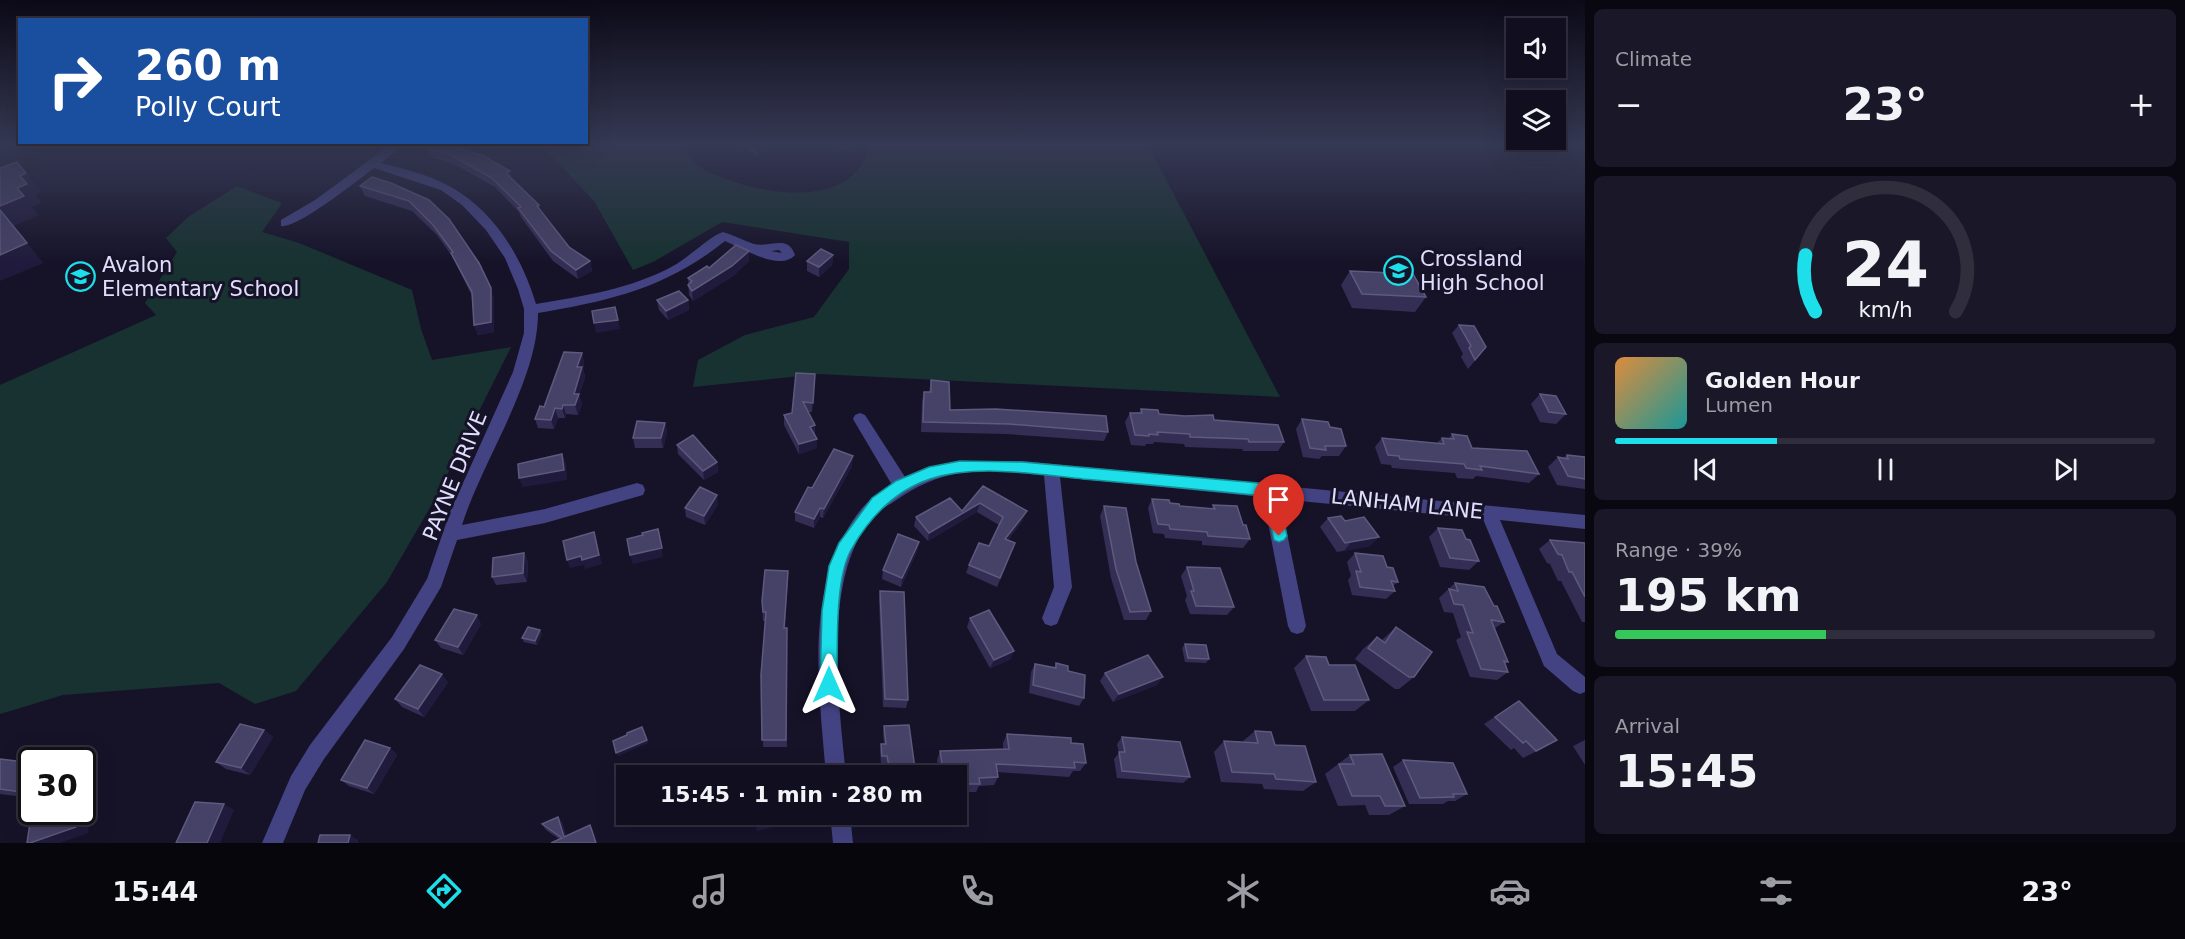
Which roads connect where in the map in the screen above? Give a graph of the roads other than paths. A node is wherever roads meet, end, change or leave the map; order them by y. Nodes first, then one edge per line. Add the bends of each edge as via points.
1 (345, 184) edge
2 (438, 184) edge
3 (285, 223) dead end
4 (794, 269) dead end
5 (531, 309) junction
6 (860, 419) dead end
7 (1051, 470) junction
8 (901, 485) junction
9 (637, 490) dead end
10 (1270, 490) junction
11 (1488, 512) junction
12 (1585, 522) edge
13 (451, 534) junction
14 (1051, 618) dead end
15 (1296, 626) dead end
16 (1580, 685) dead end
17 (835, 765) edge
18 (841, 825) edge
19 (272, 843) edge
20 (843, 843) edge

1 - 3 street
2 - 5 street, PAYNE DRIVE via 476,211 491,227 511,258
4 - 5 street via 776,259 789,255 781,246 756,249 723,236 690,261 642,286
5 - 13 street, PAYNE DRIVE via 531,333 523,363
6 - 8 street
7 - 8 street, LANHAM LANE via 960,467 929,473
7 - 10 street, LANHAM LANE
7 - 14 street via 1063,587
8 - 17 street, LANHAM LANE via 865,516 844,547 837,566 829,639
9 - 13 street via 536,519
10 - 11 street, LANHAM LANE
10 - 15 street
11 - 12 street, LANHAM LANE
11 - 16 street via 1550,660
13 - 19 street, PAYNE DRIVE via 435,582 398,643 317,752 298,783
18 - 20 street

